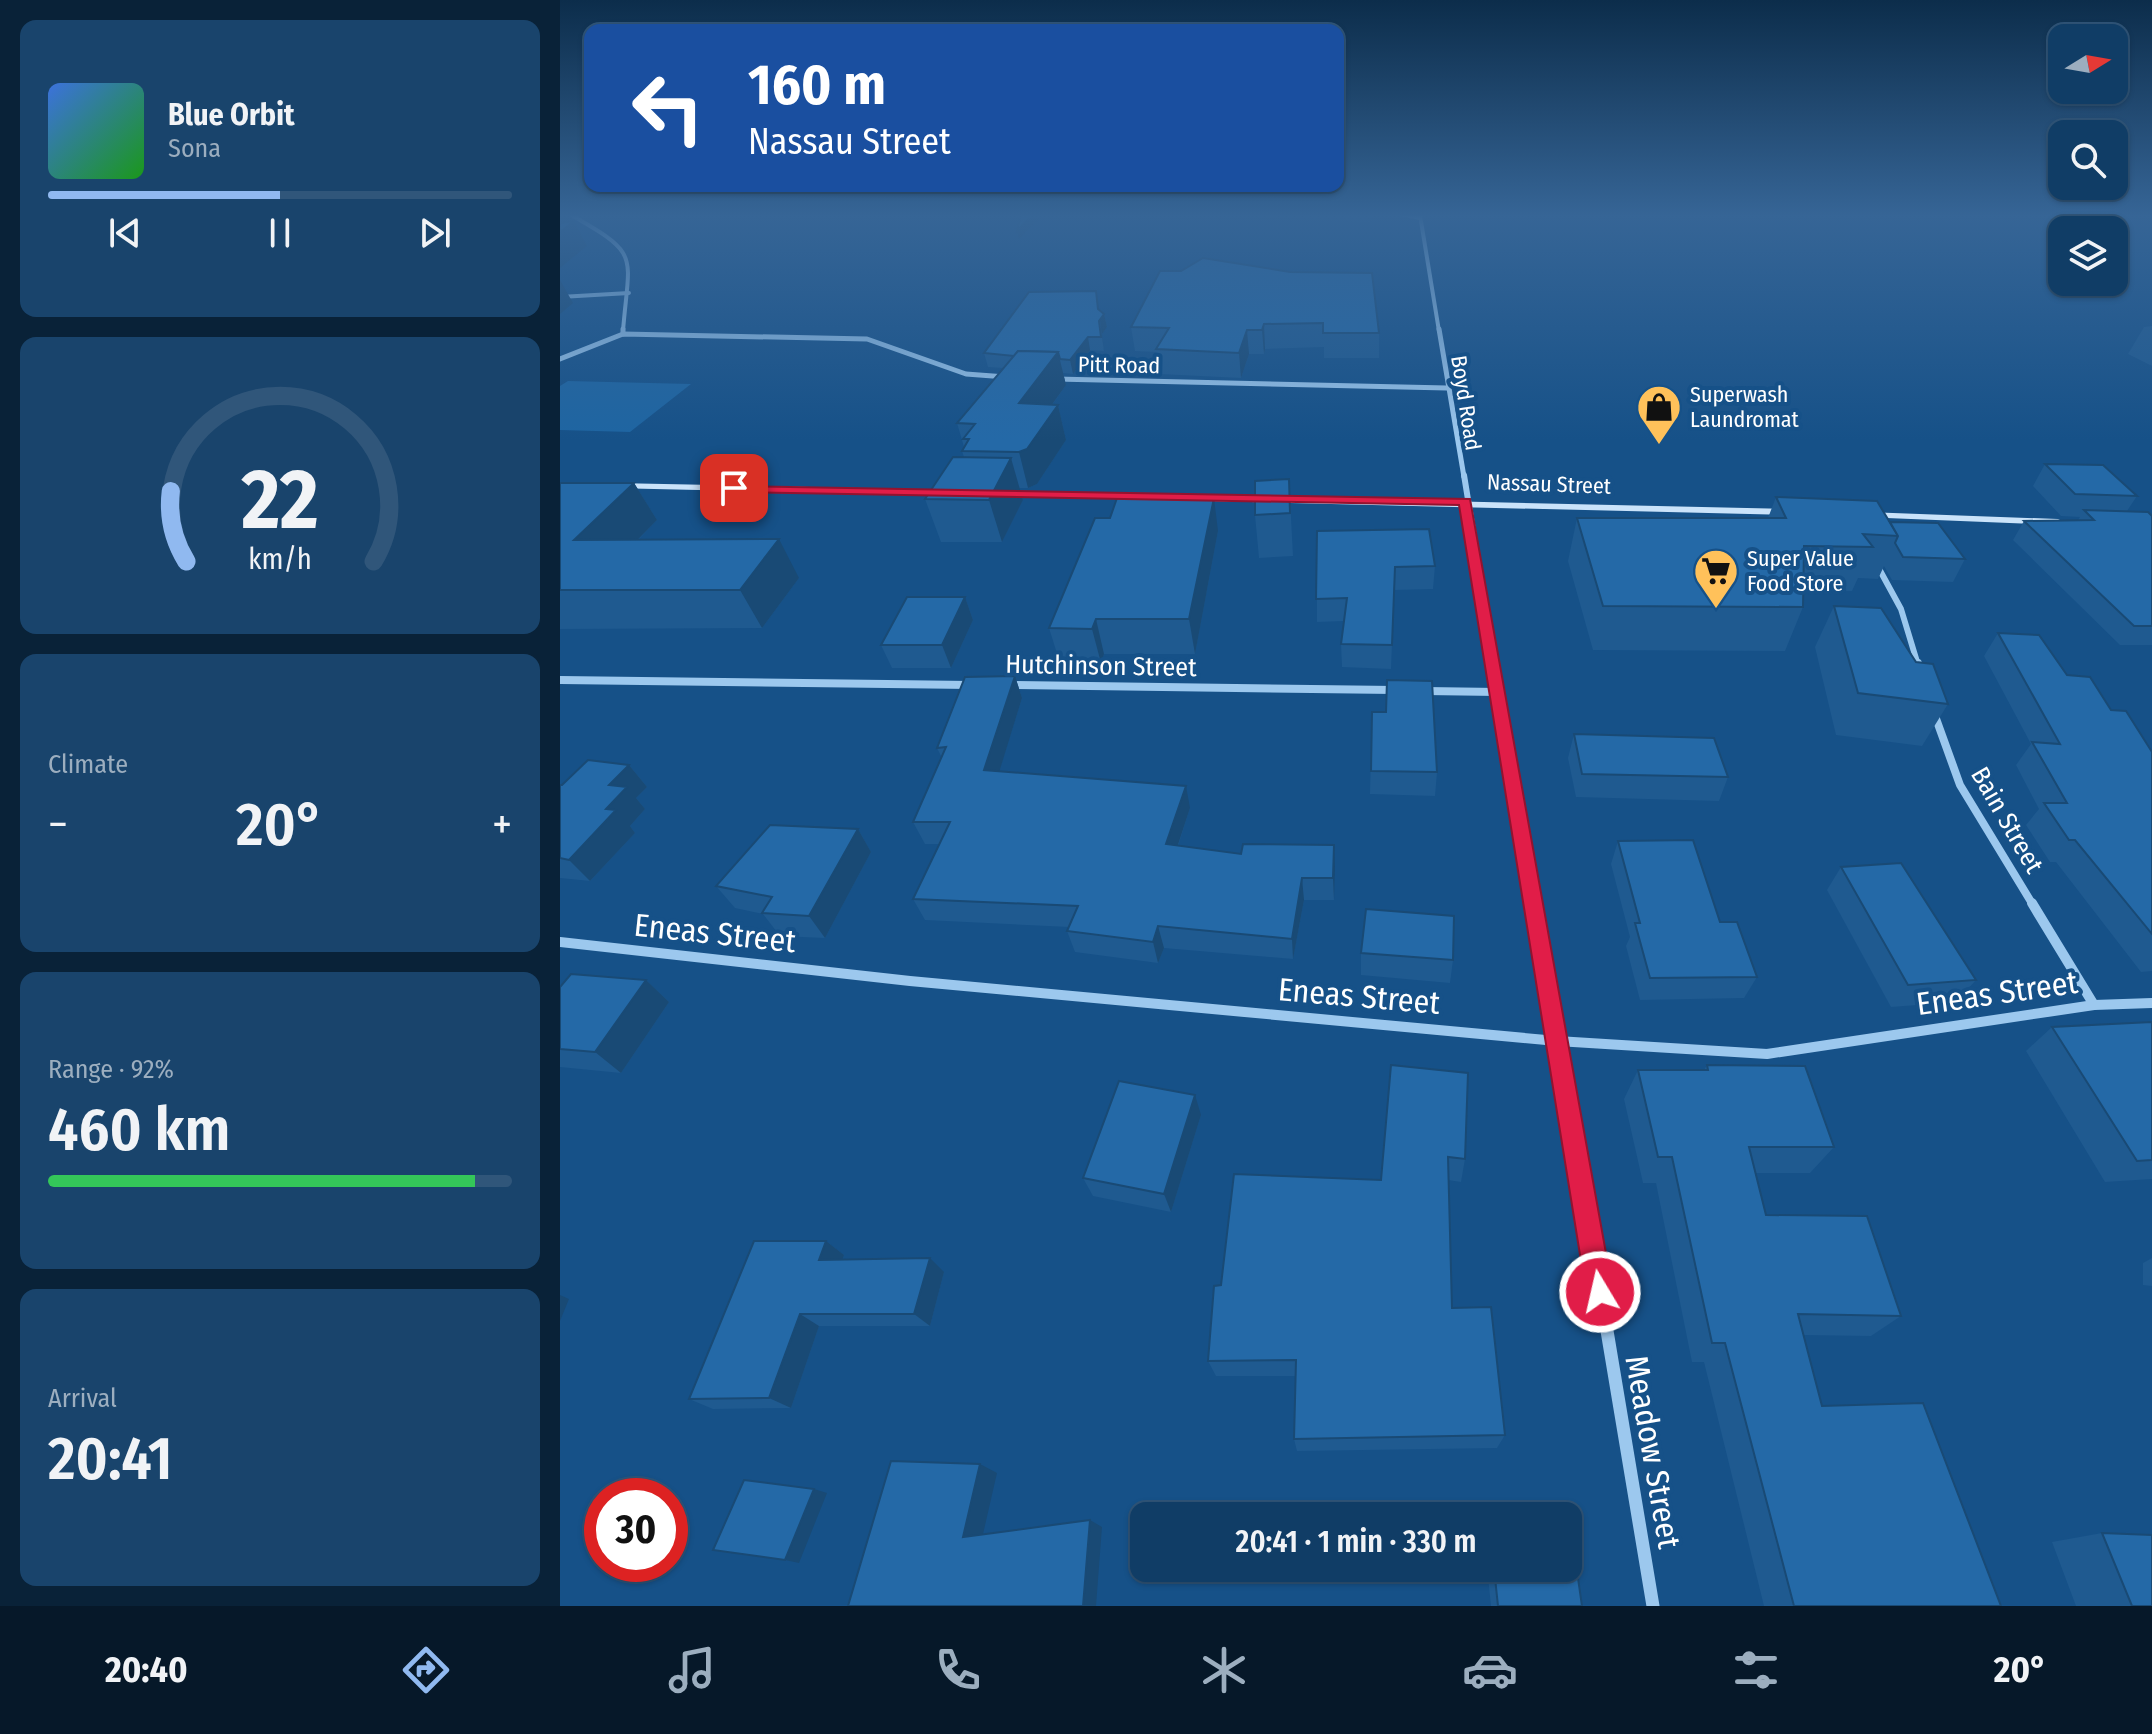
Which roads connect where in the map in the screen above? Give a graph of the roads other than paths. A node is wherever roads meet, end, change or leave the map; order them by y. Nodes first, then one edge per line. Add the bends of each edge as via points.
1 (629, 290) edge
2 (1432, 290) edge
3 (629, 293) junction
4 (560, 297) edge
5 (623, 334) junction
6 (560, 359) edge
7 (1008, 377) edge
8 (1052, 379) edge
9 (1447, 388) junction
10 (608, 486) edge
11 (958, 493) edge
12 (989, 493) edge
13 (1465, 502) junction
14 (1811, 512) edge
15 (1849, 515) edge
16 (2072, 522) edge
17 (1872, 555) edge
18 (560, 680) edge
19 (974, 685) edge
20 (1005, 685) edge
21 (1925, 685) edge
22 (1402, 691) edge
23 (1418, 691) edge
24 (1498, 692) junction
25 (1930, 701) edge
26 (560, 942) edge
27 (2152, 1003) edge
28 (2094, 1005) junction
29 (1557, 1041) junction
30 (1653, 1606) edge

1 - 3 street
2 - 9 street, Boyd Road
3 - 4 street
3 - 5 street
5 - 6 street
5 - 7 street via 867,339 966,374
8 - 9 street, Pitt Road
9 - 13 street, Boyd Road
10 - 11 main road
12 - 13 main road, Nassau Street
13 - 14 main road, Nassau Street
13 - 24 street, Meadow Street
15 - 16 main road
17 - 21 street via 1901,609
18 - 19 street, Hutchinson Street
20 - 22 street, Hutchinson Street
23 - 24 street
24 - 29 street, Meadow Street
25 - 28 street, Bain Street via 1960,785
26 - 29 street, Eneas Street via 910,981
27 - 28 street, Eneas Street
28 - 29 street, Eneas Street via 1767,1054
29 - 30 street, Meadow Street

